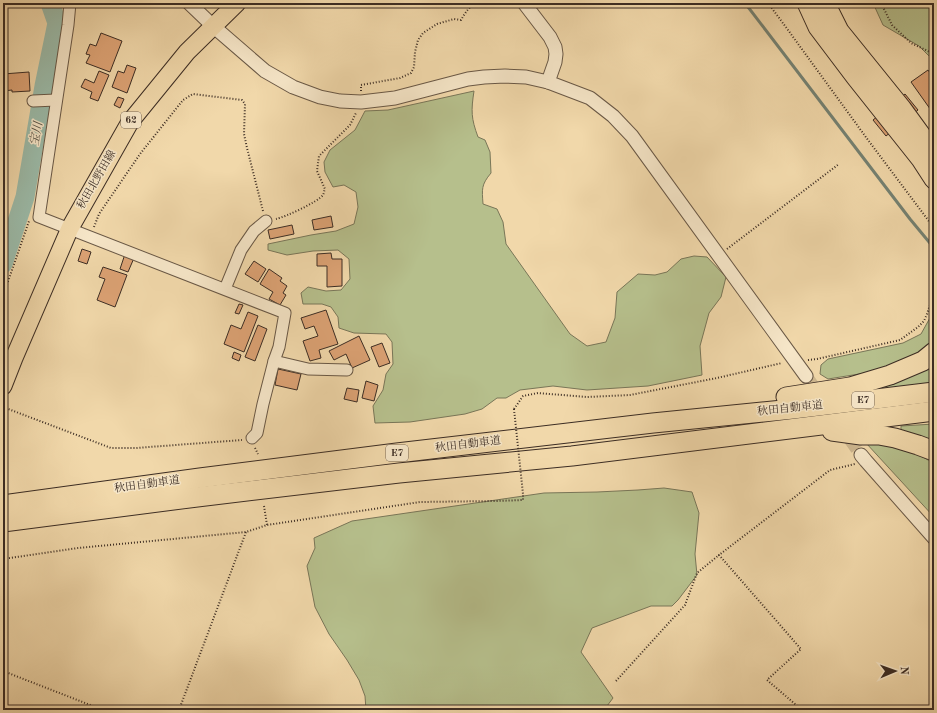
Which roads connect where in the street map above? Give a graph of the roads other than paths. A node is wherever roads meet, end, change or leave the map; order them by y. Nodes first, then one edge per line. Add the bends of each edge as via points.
1 (70, 3) edge
2 (189, 3) edge
3 (237, 3) edge
4 (524, 3) edge
5 (801, 3) edge
6 (807, 3) edge
7 (826, 3) edge
8 (213, 26) junction
9 (818, 27) junction
10 (548, 82) junction
11 (56, 100) junction
12 (33, 101) dead end
13 (934, 153) edge
14 (934, 179) edge
15 (266, 222) road end
16 (70, 228) junction
17 (224, 289) junction
18 (934, 352) edge
19 (8, 356) edge
20 (274, 361) junction
21 (347, 370) dead end
22 (806, 376) tunnel mouth
23 (3, 386) edge
24 (934, 392) edge
25 (934, 411) edge
26 (653, 423) junction
27 (798, 428) junction
28 (252, 438) road end
29 (934, 451) edge
30 (863, 458) tunnel mouth
31 (3, 505) edge
32 (3, 522) edge
33 (934, 538) edge

1 - 11 street
2 - 8 street
3 - 8 main road, 秋田北野田線 / 62
4 - 10 street via 555,47 556,62
5 - 9 main road
6 - 9 highway
7 - 13 highway via 839,30
8 - 10 street via 265,71 293,87 340,101 361,102 395,98 484,77 526,77
8 - 16 main road, 秋田北野田線 / 62 via 187,52 130,122
9 - 14 highway
10 - 22 street via 590,98 613,116 632,136
11 - 12 street
11 - 16 street via 39,217
15 - 17 street via 254,231 241,250
16 - 17 street
16 - 19 main road, 秋田北野田線 / 62
17 - 20 street via 285,312
18 - 26 highway via 923,361 890,375 850,387 723,406
19 - 23 main road, 秋田北野田線 / 62
20 - 21 street via 308,369
20 - 28 street via 257,433
24 - 26 highway, 秋田自動車道 / E7
25 - 27 highway, 秋田自動車道 / E7
26 - 31 highway, 秋田自動車道 / E7 via 223,475
27 - 29 highway via 879,435
27 - 32 highway, 秋田自動車道 / E7 via 572,456 399,473
30 - 33 street

